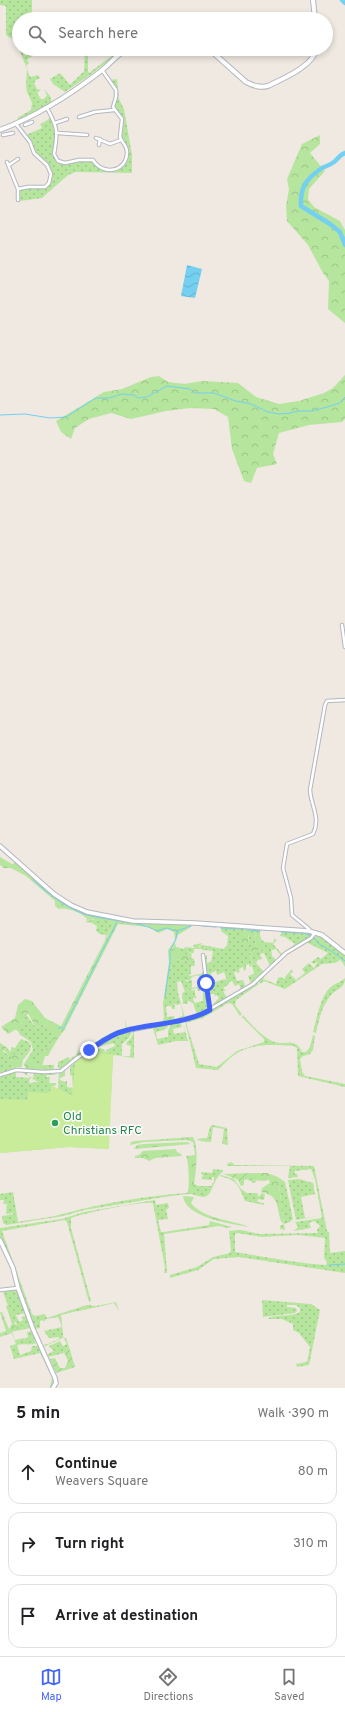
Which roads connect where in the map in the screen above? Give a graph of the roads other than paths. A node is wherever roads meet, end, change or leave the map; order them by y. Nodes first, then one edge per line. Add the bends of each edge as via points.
1 (314, 0) edge
2 (315, 12) edge
3 (116, 56) edge
4 (218, 56) edge
5 (313, 56) edge
6 (102, 70) junction
7 (47, 108) junction
8 (114, 110) junction
9 (79, 117) dead end
10 (67, 119) dead end
11 (29, 121) junction
12 (55, 123) junction
13 (16, 124) junction
14 (25, 125) dead end
15 (7, 128) junction
16 (0, 130) edge
17 (13, 133) dead end
18 (8, 134) junction
19 (58, 134) junction
20 (3, 135) dead end
21 (87, 135) dead end
22 (96, 138) dead end
23 (100, 139) junction
24 (121, 140) junction
25 (99, 145) dead end
26 (18, 159) dead end
27 (7, 162) dead end
28 (9, 165) junction
29 (18, 190) junction
30 (18, 200) dead end
31 (342, 625) dead end
32 (345, 647) edge
33 (345, 700) edge
34 (0, 846) edge
35 (308, 931) junction
36 (315, 933) junction
37 (345, 953) edge
38 (203, 955) dead end
39 (210, 1010) junction
40 (0, 1075) edge
41 (0, 1240) edge
42 (18, 1288) junction
43 (0, 1290) edge
44 (53, 1388) edge

1 - 2 main road
3 - 6 main road
4 - 5 main road via 246,82 252,86 263,87 299,70
6 - 7 main road
6 - 8 street via 116,90
7 - 11 main road
7 - 12 street
8 - 9 street
8 - 24 street via 122,119
10 - 12 street
11 - 13 main road
11 - 14 street
12 - 19 street
13 - 15 main road
13 - 29 street via 30,142 34,154 49,168 51,174 45,187
15 - 16 main road
15 - 18 street
17 - 18 street
18 - 20 street
19 - 21 street
19 - 24 street via 54,154 58,161 65,164 93,160 97,166 106,170 117,169 125,160 126,147
22 - 23 street
23 - 24 street via 110,144
23 - 25 street
26 - 28 street
27 - 28 street
28 - 29 street
29 - 30 street
31 - 32 street
33 - 35 street via 330,700 325,705 310,790 317,827 313,834 287,844 284,858 283,868 291,898 292,914 309,929
34 - 35 street via 54,894 87,912 137,922 195,923
35 - 36 street
36 - 37 street
36 - 39 street via 284,955 254,984
38 - 39 street
39 - 40 street via 186,1019 117,1033 60,1071 16,1070
41 - 42 street via 13,1268
42 - 43 street
42 - 44 street via 55,1378

